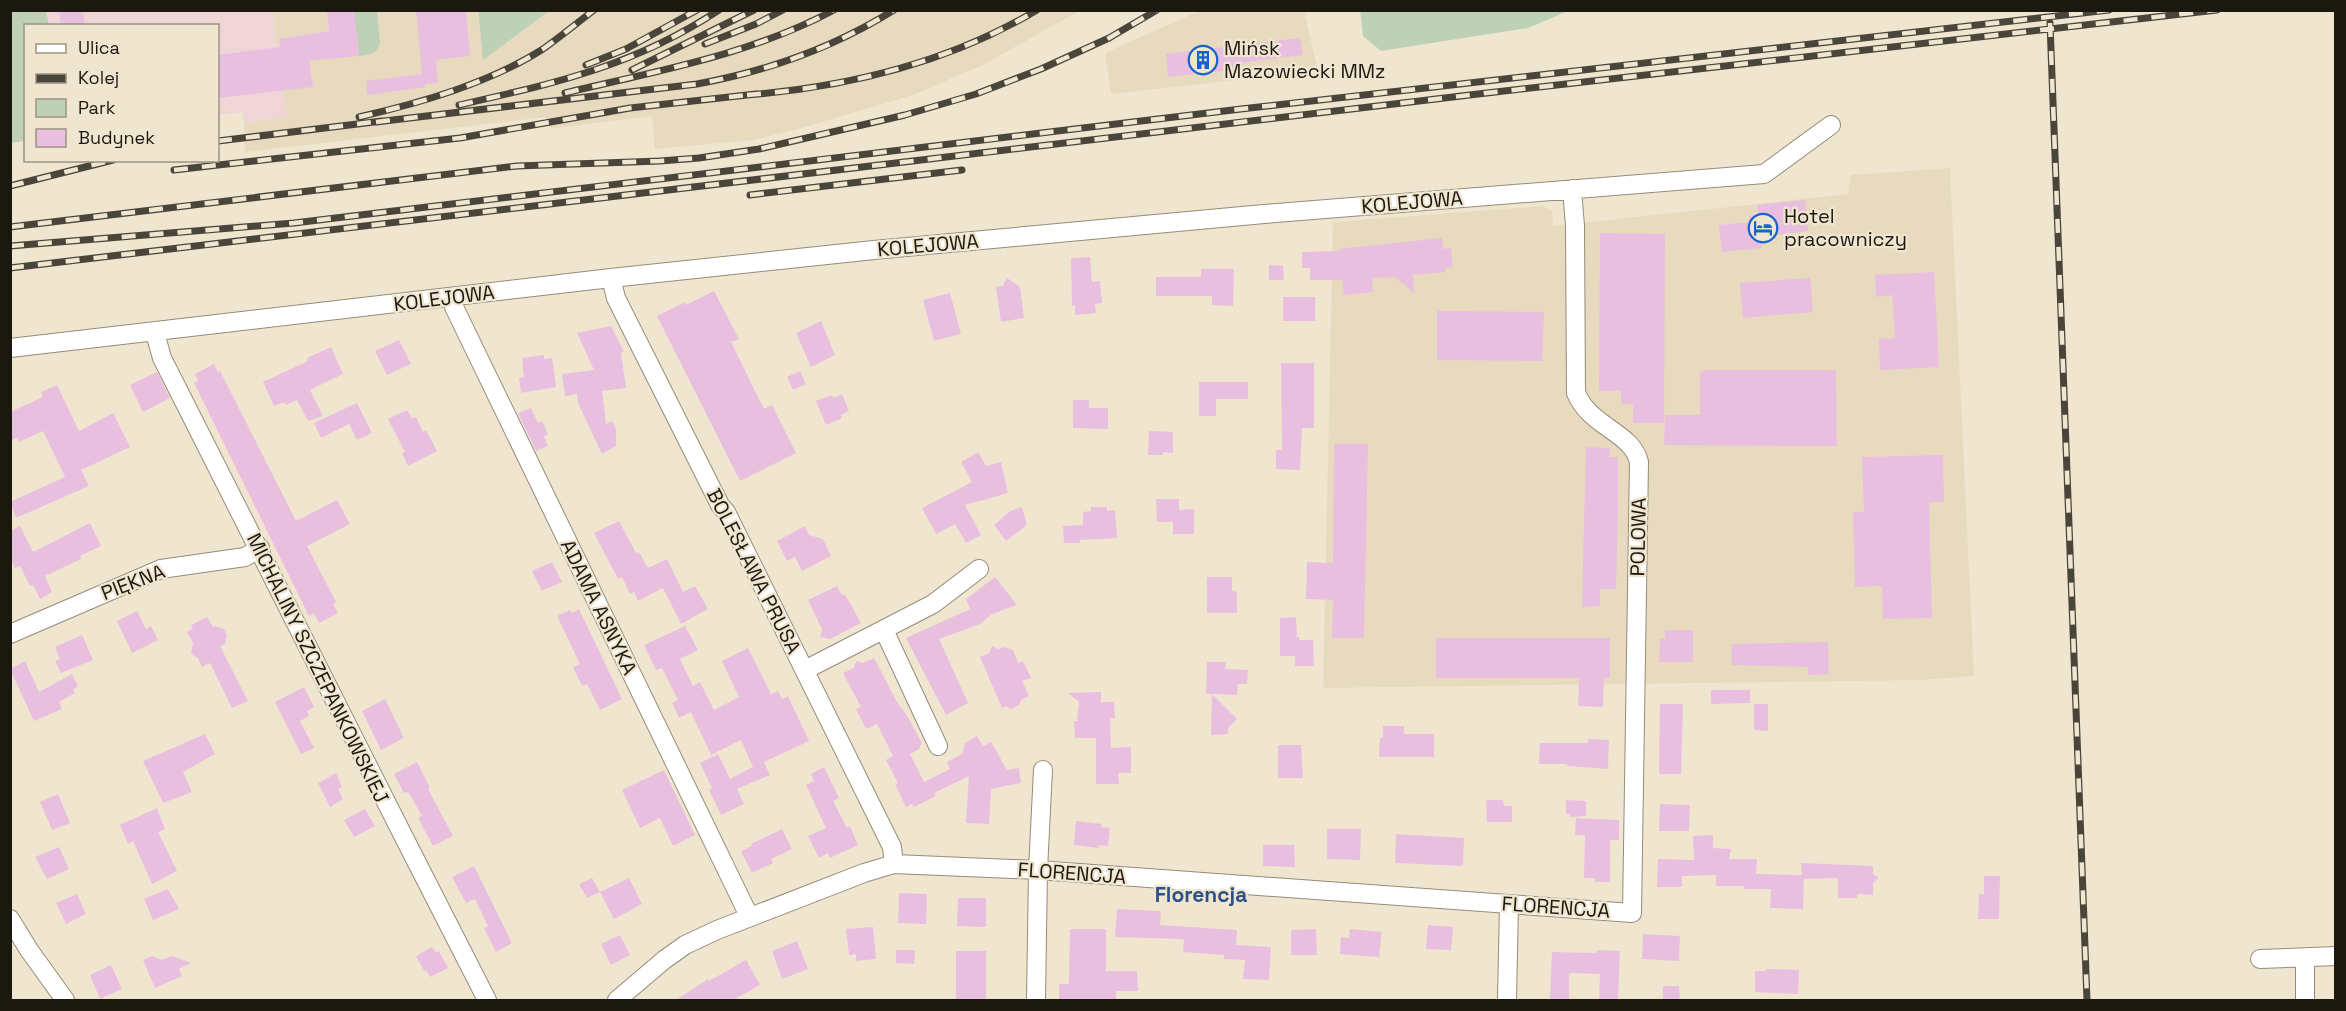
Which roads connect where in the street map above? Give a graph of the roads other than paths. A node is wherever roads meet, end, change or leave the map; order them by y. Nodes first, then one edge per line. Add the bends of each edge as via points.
1 (1831, 125) dead end
2 (1572, 189) junction
3 (611, 279) junction
4 (452, 297) junction
5 (155, 333) junction
6 (10, 348) edge
7 (260, 548) junction
8 (979, 569) dead end
9 (884, 630) junction
10 (10, 634) edge
11 (805, 670) junction
12 (938, 746) dead end
13 (1043, 770) dead end
14 (894, 864) junction
15 (1038, 870) junction
16 (1509, 904) junction
17 (1632, 913) joint
18 (749, 916) junction
19 (10, 919) edge
20 (2336, 956) edge
21 (2305, 958) junction
22 (2260, 959) dead end
23 (65, 1000) edge
24 (487, 1000) edge
25 (617, 1000) edge
26 (1036, 1000) edge
27 (1507, 1000) edge
28 (2305, 1000) edge

1 - 2 street, KOLEJOWA via 1764,174
2 - 3 street, KOLEJOWA via 886,249
2 - 17 street, POLOWA via 1576,393 1591,417 1634,448 1639,462
3 - 4 street, KOLEJOWA
3 - 11 street, BOLESŁAWA PRUSA via 616,298
4 - 5 street, KOLEJOWA
4 - 18 street, ADAMA ASNYKA
5 - 6 street, KOLEJOWA
5 - 7 street, MICHALINY SZCZEPANKOWSKIEJ via 162,358
7 - 10 street, PIĘKNA via 245,557 161,569
7 - 24 street, MICHALINY SZCZEPANKOWSKIEJ via 373,780
8 - 9 street via 933,604
9 - 11 street
9 - 12 street
11 - 14 street, BOLESŁAWA PRUSA via 892,847
13 - 15 street
14 - 15 street, FLORENCJA
14 - 18 street, FLORENCJA
15 - 16 street, FLORENCJA
15 - 26 street
16 - 17 street, FLORENCJA
16 - 27 street
18 - 25 street, FLORENCJA via 686,945
19 - 23 street
20 - 21 street
21 - 22 street
21 - 28 street

